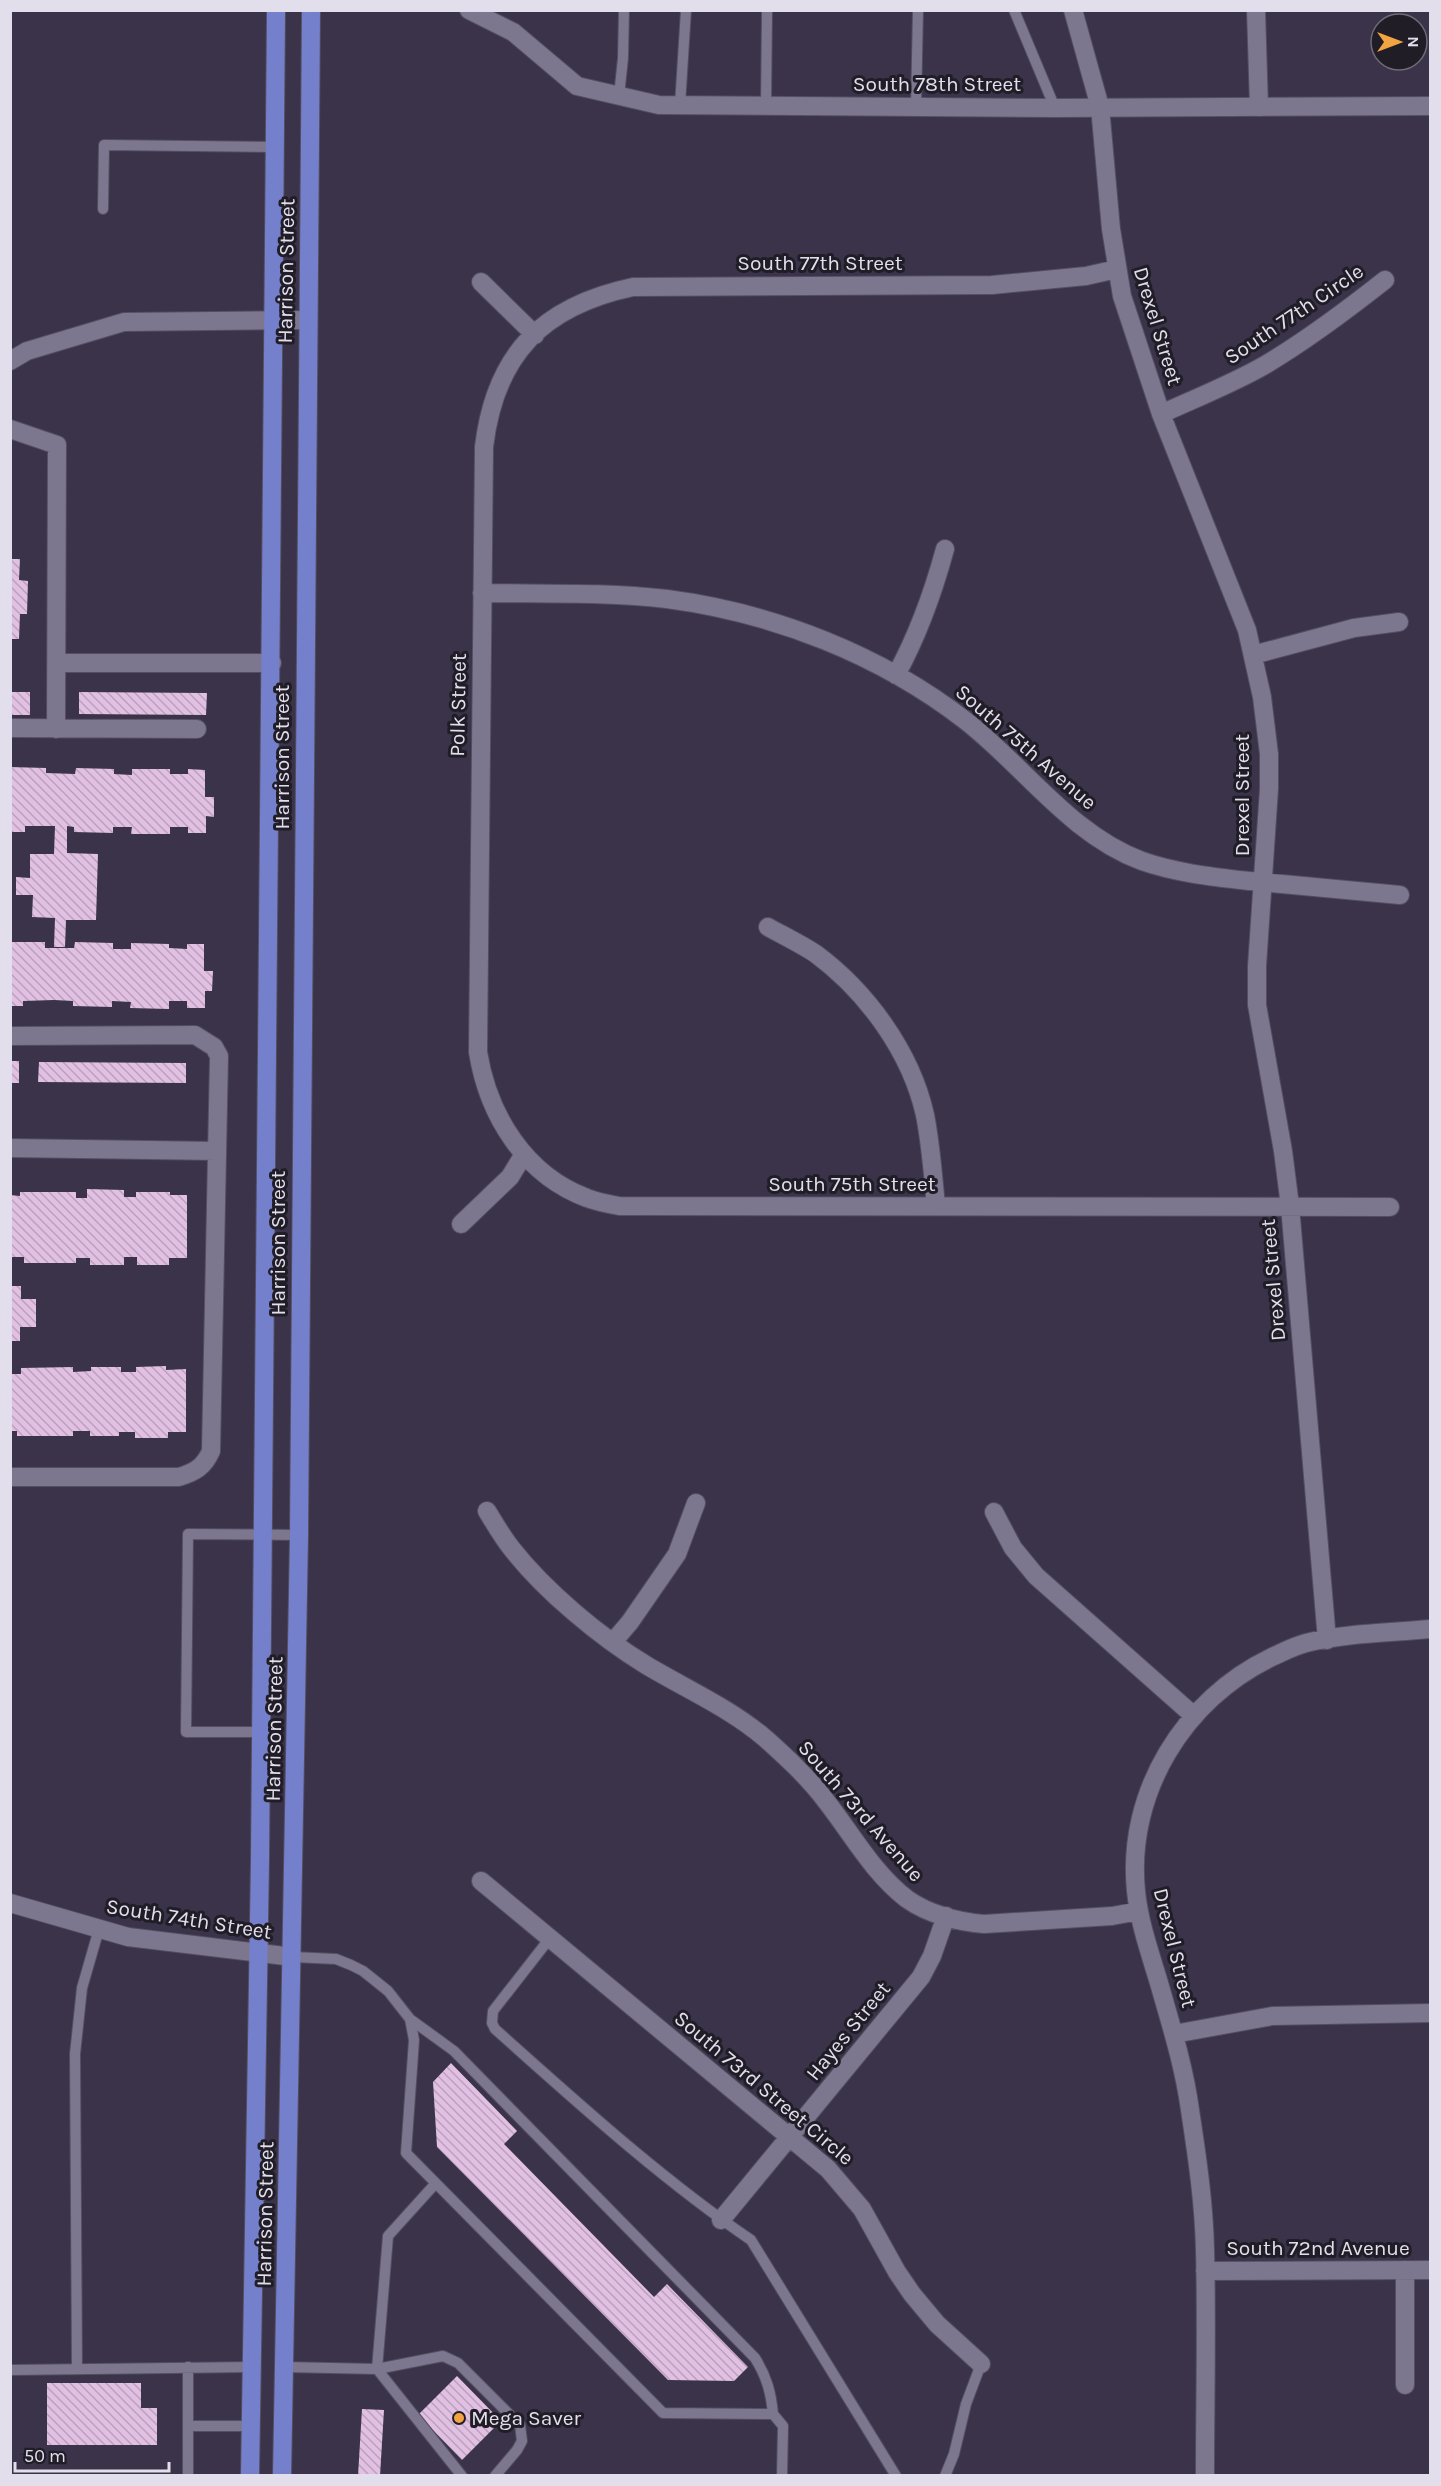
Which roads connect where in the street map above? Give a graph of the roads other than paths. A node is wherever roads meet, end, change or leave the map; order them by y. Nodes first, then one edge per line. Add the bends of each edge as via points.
1 (276, 10) edge
2 (311, 10) edge
3 (624, 10) edge
4 (686, 10) edge
5 (767, 10) edge
6 (918, 10) edge
7 (1014, 10) edge
8 (1072, 10) edge
9 (1256, 10) edge
10 (470, 11) edge
11 (619, 96) junction
12 (680, 105) junction
13 (766, 106) junction
14 (916, 106) junction
15 (1431, 106) edge
16 (1100, 107) junction
17 (1259, 107) junction
18 (1056, 108) junction
19 (275, 147) junction
20 (103, 209) dead end
21 (1117, 269) junction
22 (1385, 280) dead end
23 (481, 282) dead end
24 (308, 320) junction
25 (274, 321) junction
26 (535, 335) junction
27 (10, 361) edge
28 (1161, 414) junction
29 (10, 429) edge
30 (945, 549) dead end
31 (482, 593) junction
32 (1399, 622) dead end
33 (1253, 655) junction
34 (57, 663) junction
35 (272, 663) junction
36 (896, 675) junction
37 (10, 728) edge
38 (56, 729) junction
39 (197, 729) dead end
40 (1263, 882) junction
41 (1400, 895) dead end
42 (768, 927) dead end
43 (10, 1036) edge
44 (10, 1148) edge
45 (217, 1151) junction
46 (524, 1154) junction
47 (936, 1206) junction
48 (1290, 1206) junction
49 (1390, 1208) dead end
50 (461, 1224) dead end
51 (10, 1477) edge
52 (696, 1503) dead end
53 (487, 1511) dead end
54 (994, 1512) dead end
55 (263, 1535) junction
56 (299, 1535) junction
57 (1431, 1629) edge
58 (1327, 1640) junction
59 (613, 1642) junction
60 (1194, 1716) junction
61 (261, 1732) junction
62 (481, 1881) dead end
63 (10, 1903) edge
64 (1139, 1911) junction
65 (946, 1916) junction
66 (99, 1929) junction
67 (550, 1938) junction
68 (257, 1953) junction
69 (293, 1958) junction
70 (1431, 2013) edge
71 (410, 2019) junction
72 (1174, 2034) junction
73 (790, 2137) junction
74 (435, 2184) junction
75 (721, 2220) junction
76 (1405, 2270) junction
77 (1431, 2270) edge
78 (1205, 2271) junction
79 (981, 2364) joint
80 (189, 2367) junction
81 (252, 2367) junction
82 (284, 2367) junction
83 (77, 2368) junction
84 (377, 2369) junction
85 (10, 2370) edge
86 (1406, 2385) dead end
87 (773, 2414) junction
88 (189, 2426) junction
89 (251, 2426) junction
90 (188, 2475) edge
91 (250, 2475) edge
92 (282, 2475) edge
93 (462, 2475) edge
94 (495, 2475) edge
95 (782, 2475) edge
96 (896, 2475) edge
97 (945, 2475) edge
98 (1205, 2475) edge

1 - 19 main road, Harrison Street
2 - 24 main road, Harrison Street
3 - 11 lane
4 - 12 lane
5 - 13 lane
6 - 14 lane
7 - 18 lane
8 - 16 street, Drexel Street
9 - 17 street
10 - 11 street, South 78th Street via 513,32 577,86
11 - 12 street, South 78th Street via 659,105
12 - 13 street, South 78th Street
13 - 14 street, South 78th Street
14 - 18 street, South 78th Street
15 - 17 street, South 78th Street
16 - 17 street, South 78th Street
16 - 18 street, South 78th Street
16 - 21 street, Drexel Street
19 - 20 lane via 104,145
19 - 25 main road, Harrison Street
21 - 26 street, South 77th Street via 1086,276 992,285 633,287 605,293 568,309
21 - 28 street, Drexel Street via 1132,331
22 - 28 street, South 77th Circle via 1266,364
23 - 26 street
24 - 25 street
24 - 56 main road, Harrison Street
25 - 27 street via 124,322 27,351
25 - 35 main road, Harrison Street
26 - 31 street, Polk Street via 508,365 488,417
28 - 33 street, Drexel Street via 1247,630
29 - 34 street via 57,445
30 - 36 street via 932,596
31 - 36 street, South 75th Avenue via 628,596 712,607 803,632
31 - 46 street, Polk Street via 478,1052 482,1079 492,1105
32 - 33 street via 1354,628
33 - 40 street, Drexel Street via 1269,754
34 - 35 street
34 - 38 street
35 - 55 main road, Harrison Street
36 - 40 street, South 75th Avenue via 968,723 1077,822 1114,847 1170,869
37 - 38 street
38 - 39 street
40 - 41 street, South 75th Avenue
40 - 48 street, Drexel Street via 1257,1005
42 - 47 street via 840,973 890,1036 912,1078 924,1113
43 - 45 street via 195,1035 206,1041 219,1056
44 - 45 street
45 - 51 street via 211,1451 205,1464 178,1476
46 - 47 street, South 75th Street via 566,1189 619,1206
46 - 50 street via 510,1177
47 - 48 street, South 75th Street
48 - 49 street, South 75th Street
48 - 58 street, Drexel Street
52 - 59 street via 677,1554
53 - 59 street, South 73rd Avenue via 512,1550 586,1623
54 - 60 street via 1012,1548 1036,1576
55 - 56 lane
55 - 61 main road, Harrison Street
55 - 61 lane via 188,1534 186,1731
56 - 69 main road, Harrison Street
57 - 58 street
58 - 60 street, Drexel Street via 1290,1649 1253,1666 1215,1694
59 - 65 street, South 73rd Avenue via 763,1737 825,1798 891,1886 926,1911
60 - 64 street, Drexel Street via 1172,1745 1144,1806 1136,1854
61 - 68 main road, Harrison Street
62 - 67 street, South 73rd Street Circle
63 - 66 street, South 74th Street
64 - 65 street, South 73rd Avenue via 984,1924
64 - 72 street, Drexel Street
65 - 73 street, Hayes Street via 921,1977
66 - 68 street, South 74th Street via 148,1940
66 - 83 lane via 82,1988 75,2054
67 - 73 street, South 73rd Street Circle
67 - 75 lane via 493,2012 495,2029
68 - 69 street, South 74th Street
68 - 81 main road, Harrison Street
69 - 71 lane via 336,1959 363,1971 388,1991
69 - 82 main road, Harrison Street
70 - 72 street via 1272,2016
71 - 74 lane via 414,2040 406,2154
71 - 87 lane via 454,2051 755,2358 771,2392
72 - 78 street, Drexel Street via 1196,2152
73 - 75 street, Hayes Street
73 - 79 street, South 73rd Street Circle via 848,2190 912,2294 937,2324
74 - 84 lane via 388,2236
74 - 87 lane via 663,2414
75 - 96 lane via 751,2240
76 - 77 street, South 72nd Avenue
76 - 78 street, South 72nd Avenue
76 - 86 street
78 - 98 street, Drexel Street
79 - 97 lane
80 - 81 lane
80 - 83 lane
80 - 88 lane
81 - 89 main road, Harrison Street
82 - 84 lane
82 - 92 main road, Harrison Street
83 - 85 lane
84 - 93 lane
84 - 94 lane via 443,2355 458,2363 520,2425 522,2442
87 - 95 lane via 783,2426
88 - 89 lane
88 - 90 lane
89 - 91 main road, Harrison Street

